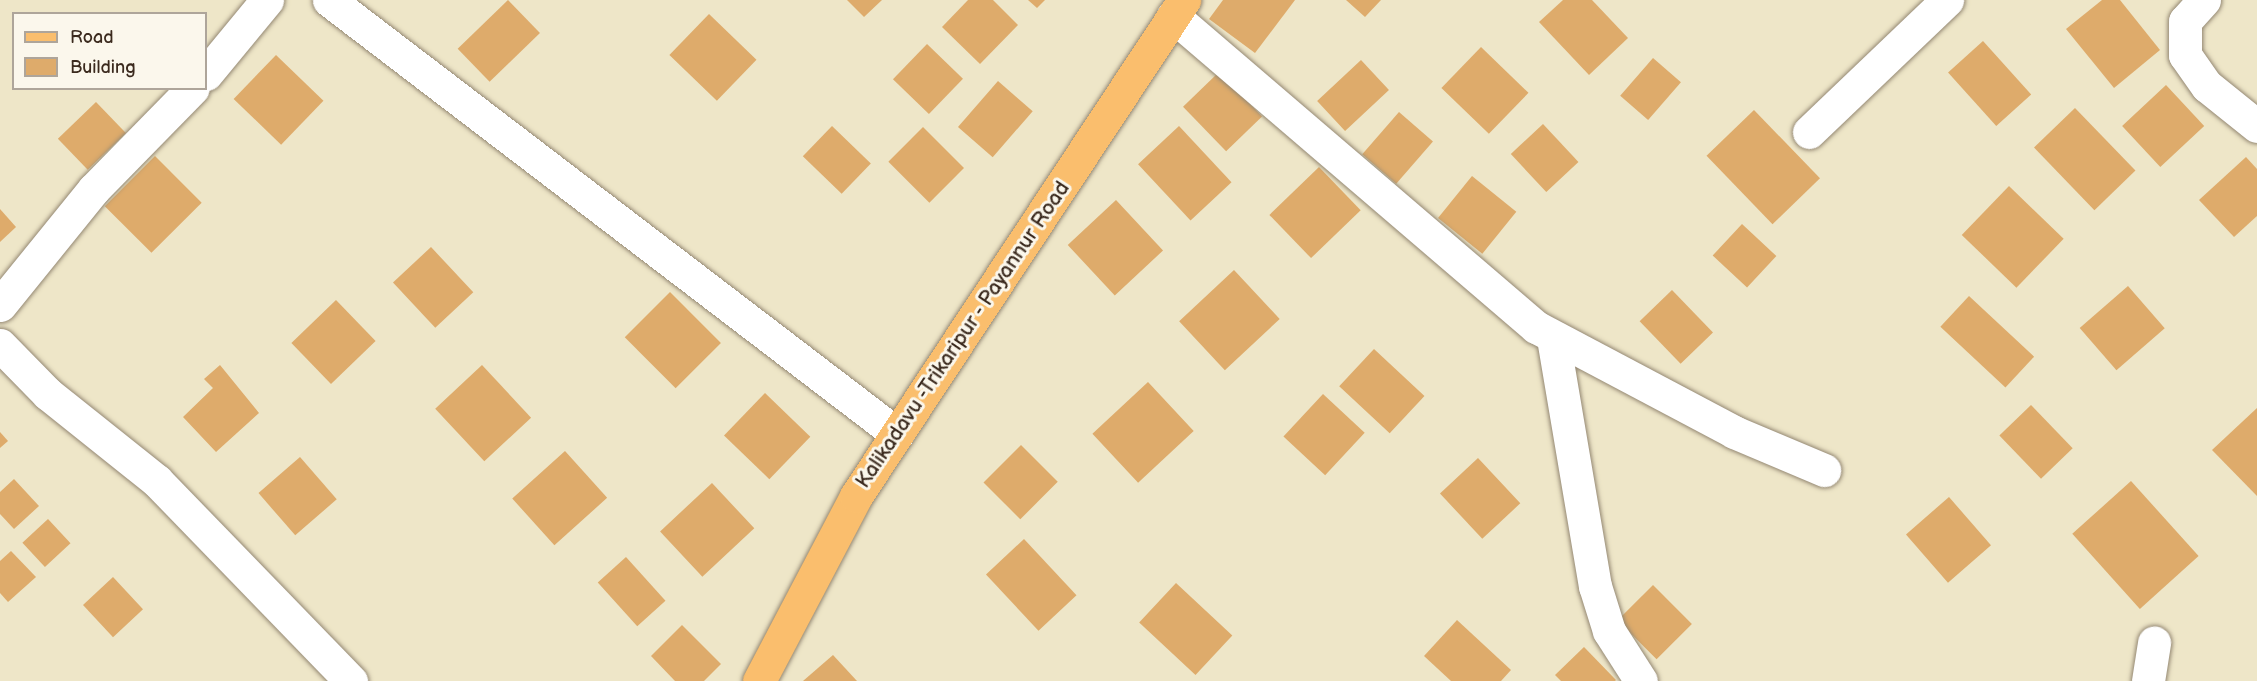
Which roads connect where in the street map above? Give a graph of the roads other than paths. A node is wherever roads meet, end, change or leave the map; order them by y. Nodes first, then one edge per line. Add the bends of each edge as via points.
1 (267, 0) edge
2 (328, 0) edge
3 (1947, 0) edge
4 (2204, 0) edge
5 (1179, 8) edge
6 (207, 73) edge
7 (191, 90) edge
8 (2257, 126) edge
9 (1809, 132) dead end
10 (0, 305) edge
11 (1553, 338) junction
12 (0, 345) edge
13 (897, 434) junction
14 (1824, 470) dead end
15 (2154, 642) dead end
16 (351, 681) edge
17 (759, 681) edge
18 (1641, 681) edge
19 (2148, 681) edge

1 - 6 street
2 - 13 street
3 - 9 street
4 - 8 street via 2184,21 2185,55 2207,86
5 - 11 street via 1303,132
5 - 13 main road, Kalikadavu -Trikaripur - Payannur Road
7 - 10 street via 94,189
11 - 14 street via 1734,432
11 - 18 street via 1595,586 1609,631
12 - 16 street via 48,394 157,481
13 - 17 main road, Kalikadavu -Trikaripur - Payannur Road via 856,496
15 - 19 street

